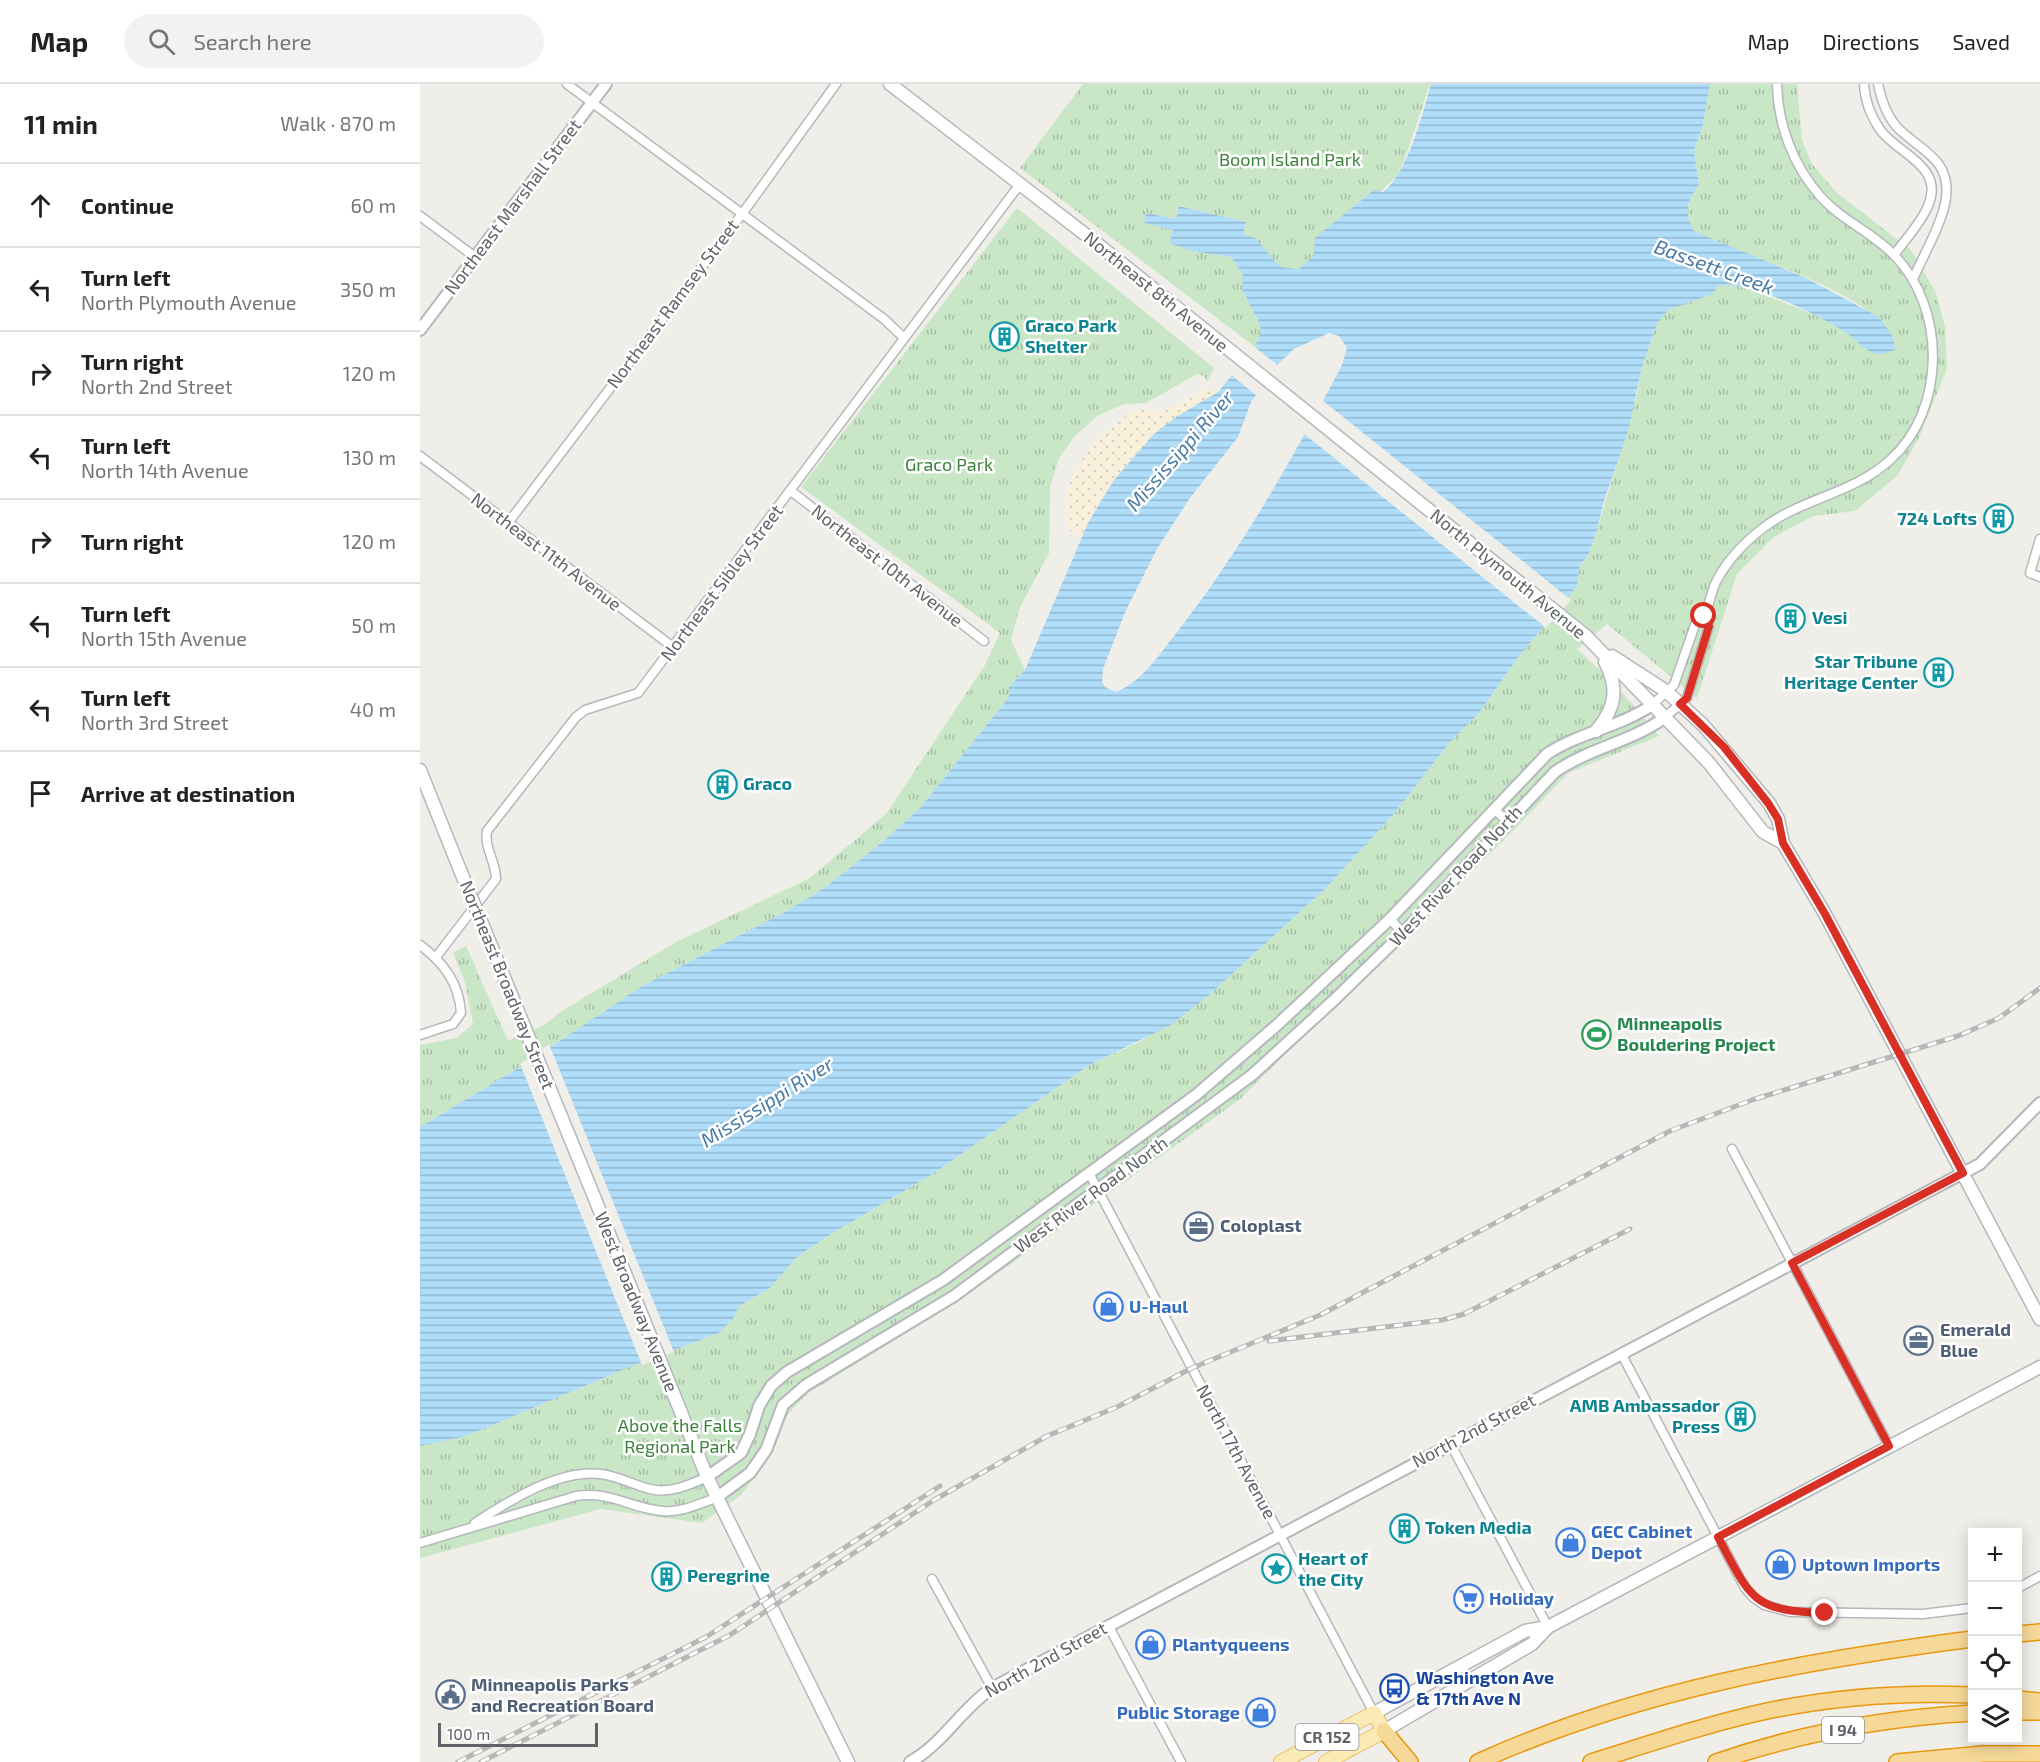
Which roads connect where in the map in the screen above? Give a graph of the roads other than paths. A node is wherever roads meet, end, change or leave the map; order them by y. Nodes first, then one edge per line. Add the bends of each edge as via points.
1 (567, 84) edge
2 (606, 84) edge
3 (836, 84) edge
4 (890, 84) edge
5 (1777, 84) edge
6 (1864, 84) edge
7 (1878, 84) edge
8 (592, 102) junction
9 (1020, 184) junction
10 (742, 214) junction
11 (420, 216) edge
12 (1894, 255) junction
13 (475, 257) junction
14 (1913, 279) junction
15 (420, 330) edge
16 (903, 337) junction
17 (420, 456) edge
18 (790, 491) junction
19 (1419, 502) joint
20 (508, 523) junction
21 (2040, 539) edge
22 (2040, 577) edge
23 (1704, 616) junction
24 (984, 641) dead end
25 (1591, 641) junction
26 (673, 647) junction
27 (1666, 691) junction
28 (1680, 704) junction
29 (1652, 705) junction
30 (1664, 718) junction
31 (1596, 731) junction
32 (420, 771) edge
33 (1494, 809) junction
34 (1508, 822) junction
35 (1783, 843) junction
36 (1390, 919) junction
37 (1403, 933) junction
38 (420, 945) edge
39 (436, 957) junction
40 (420, 1035) edge
41 (2040, 1103) edge
42 (1732, 1149) dead end
43 (1089, 1173) junction
44 (1963, 1173) junction
45 (1098, 1190) junction
46 (595, 1199) joint
47 (1792, 1263) junction
48 (2040, 1319) edge
49 (1621, 1353) junction
50 (2040, 1366) edge
51 (1450, 1443) junction
52 (1889, 1446) junction
53 (707, 1477) junction
54 (716, 1498) junction
55 (466, 1529) junction
56 (1280, 1535) junction
57 (1718, 1537) junction
58 (420, 1543) edge
59 (2040, 1576) edge
60 (932, 1580) dead end
61 (2022, 1586) edge
62 (1968, 1608) edge
63 (1108, 1625) junction
64 (1548, 1627) junction
65 (2040, 1632) edge
66 (2022, 1634) edge
67 (1968, 1640) edge
68 (2040, 1640) edge
69 (2022, 1642) edge
70 (1968, 1646) edge
71 (1851, 1655) junction
72 (992, 1688) junction
73 (1968, 1695) edge
74 (2022, 1699) edge
75 (2040, 1701) edge
76 (2022, 1712) edge
77 (2040, 1712) edge
78 (1374, 1713) junction
79 (1968, 1714) edge
80 (1384, 1731) junction
81 (2040, 1754) edge
82 (849, 1762) edge
83 (910, 1762) edge
84 (1181, 1762) edge
85 (1281, 1762) edge
86 (1326, 1762) edge
87 (1410, 1762) edge
88 (1478, 1762) edge
89 (1591, 1762) edge
90 (1716, 1762) edge
91 (1897, 1762) edge

1 - 8 street
2 - 8 street, Northeast Marshall Street
3 - 10 street, Northeast Ramsey Street
4 - 9 main road, Northeast 8th Avenue
5 - 12 street via 1780,118 1789,147 1811,184 1829,206
6 - 12 street via 1867,105 1882,131 1923,165 1931,183 1928,206
7 - 14 street via 1883,104 1895,125 1933,155 1946,179 1945,204
8 - 10 street
8 - 13 street, Northeast Marshall Street
9 - 16 street, Northeast Sibley Street
9 - 19 main road, Northeast 8th Avenue
10 - 16 street
10 - 20 street, Northeast Ramsey Street
11 - 13 street
12 - 14 street
13 - 15 street, Northeast Marshall Street
14 - 23 street via 1929,318 1933,355 1929,395 1912,432 1891,459 1872,475 1791,511 1761,529 1737,552 1716,582
16 - 18 street, Northeast Sibley Street
17 - 20 street, Northeast 11th Avenue
18 - 24 street, Northeast 10th Avenue
18 - 26 street, Northeast Sibley Street
19 - 25 main road, North Plymouth Avenue
20 - 26 street, Northeast 11th Avenue
21 - 22 street via 2030,573
23 - 27 street via 1696,622 1674,685
23 - 28 street via 1709,626 1687,698
25 - 27 main road, North Plymouth Avenue
25 - 29 main road, North Plymouth Avenue
25 - 31 main road via 1613,677 1615,693 1607,719
26 - 39 street, Northeast Sibley Street via 638,693 585,710 576,717 487,831 496,879
27 - 28 main road, North Plymouth Avenue
27 - 29 street
28 - 30 street
28 - 35 main road, North Plymouth Avenue via 1724,747 1756,786 1778,819
29 - 30 main road, North Plymouth Avenue
29 - 31 street, West River Road North via 1640,714
30 - 34 street, West River Road North via 1650,728 1576,757 1555,772
30 - 35 main road, North Plymouth Avenue via 1709,763 1763,831
31 - 33 street, West River Road North via 1568,740 1547,754
32 - 46 main road, Northeast Broadway Street, bridge
33 - 34 street
33 - 36 street, West River Road North
34 - 37 street, West River Road North
35 - 44 main road, North Plymouth Avenue
36 - 37 street
36 - 43 street, West River Road North via 1240,1058
37 - 45 street, West River Road North via 1252,1075
38 - 39 street
39 - 40 street via 451,978 461,1014 453,1024
41 - 44 street, North 2nd Street via 1980,1164
42 - 47 street
43 - 45 street, North 17th Avenue
43 - 53 street, West River Road North via 943,1280 787,1372 771,1386 759,1406 741,1453
44 - 47 street, North 2nd Street
44 - 48 main road, North Plymouth Avenue
45 - 54 street, West River Road North via 954,1296 806,1384 783,1405 766,1449 750,1473
45 - 56 street, North 17th Avenue
46 - 53 main road, West Broadway Avenue
47 - 49 street, North 2nd Street
47 - 52 street
49 - 51 street, North 2nd Street
49 - 57 street
50 - 52 main road, CR 152
51 - 56 street, North 2nd Street
51 - 64 street
52 - 57 main road, CR 152
53 - 54 main road, West Broadway Avenue
53 - 55 street, West River Road North via 671,1491 650,1490 601,1474 572,1476 519,1496
54 - 55 street, West River Road North via 683,1510 663,1512 595,1493
54 - 82 main road, West Broadway Avenue
55 - 58 street, West River Road North
56 - 63 street, North 2nd Street
56 - 78 street, North 17th Avenue
57 - 62 street via 1745,1588 1764,1605 1790,1612 1923,1614
57 - 64 main road, CR 152
59 - 61 street
60 - 72 street
63 - 72 street, North 2nd Street
63 - 84 street
64 - 78 main road, CR 152 via 1525,1631
64 - 80 main road, CR 152 via 1532,1644
65 - 66 highway
67 - 71 highway
68 - 69 highway
70 - 71 highway
71 - 88 highway via 1755,1672 1679,1691 1567,1727
72 - 83 street, North 2nd Street via 930,1749
73 - 89 highway via 1876,1697 1786,1708 1716,1724
74 - 75 highway
76 - 77 highway
78 - 80 main road, North 17th Avenue
78 - 85 main road, CR 152
79 - 90 highway, I 94 via 1855,1728
80 - 86 main road, CR 152
80 - 87 highway
81 - 91 highway via 1983,1754

